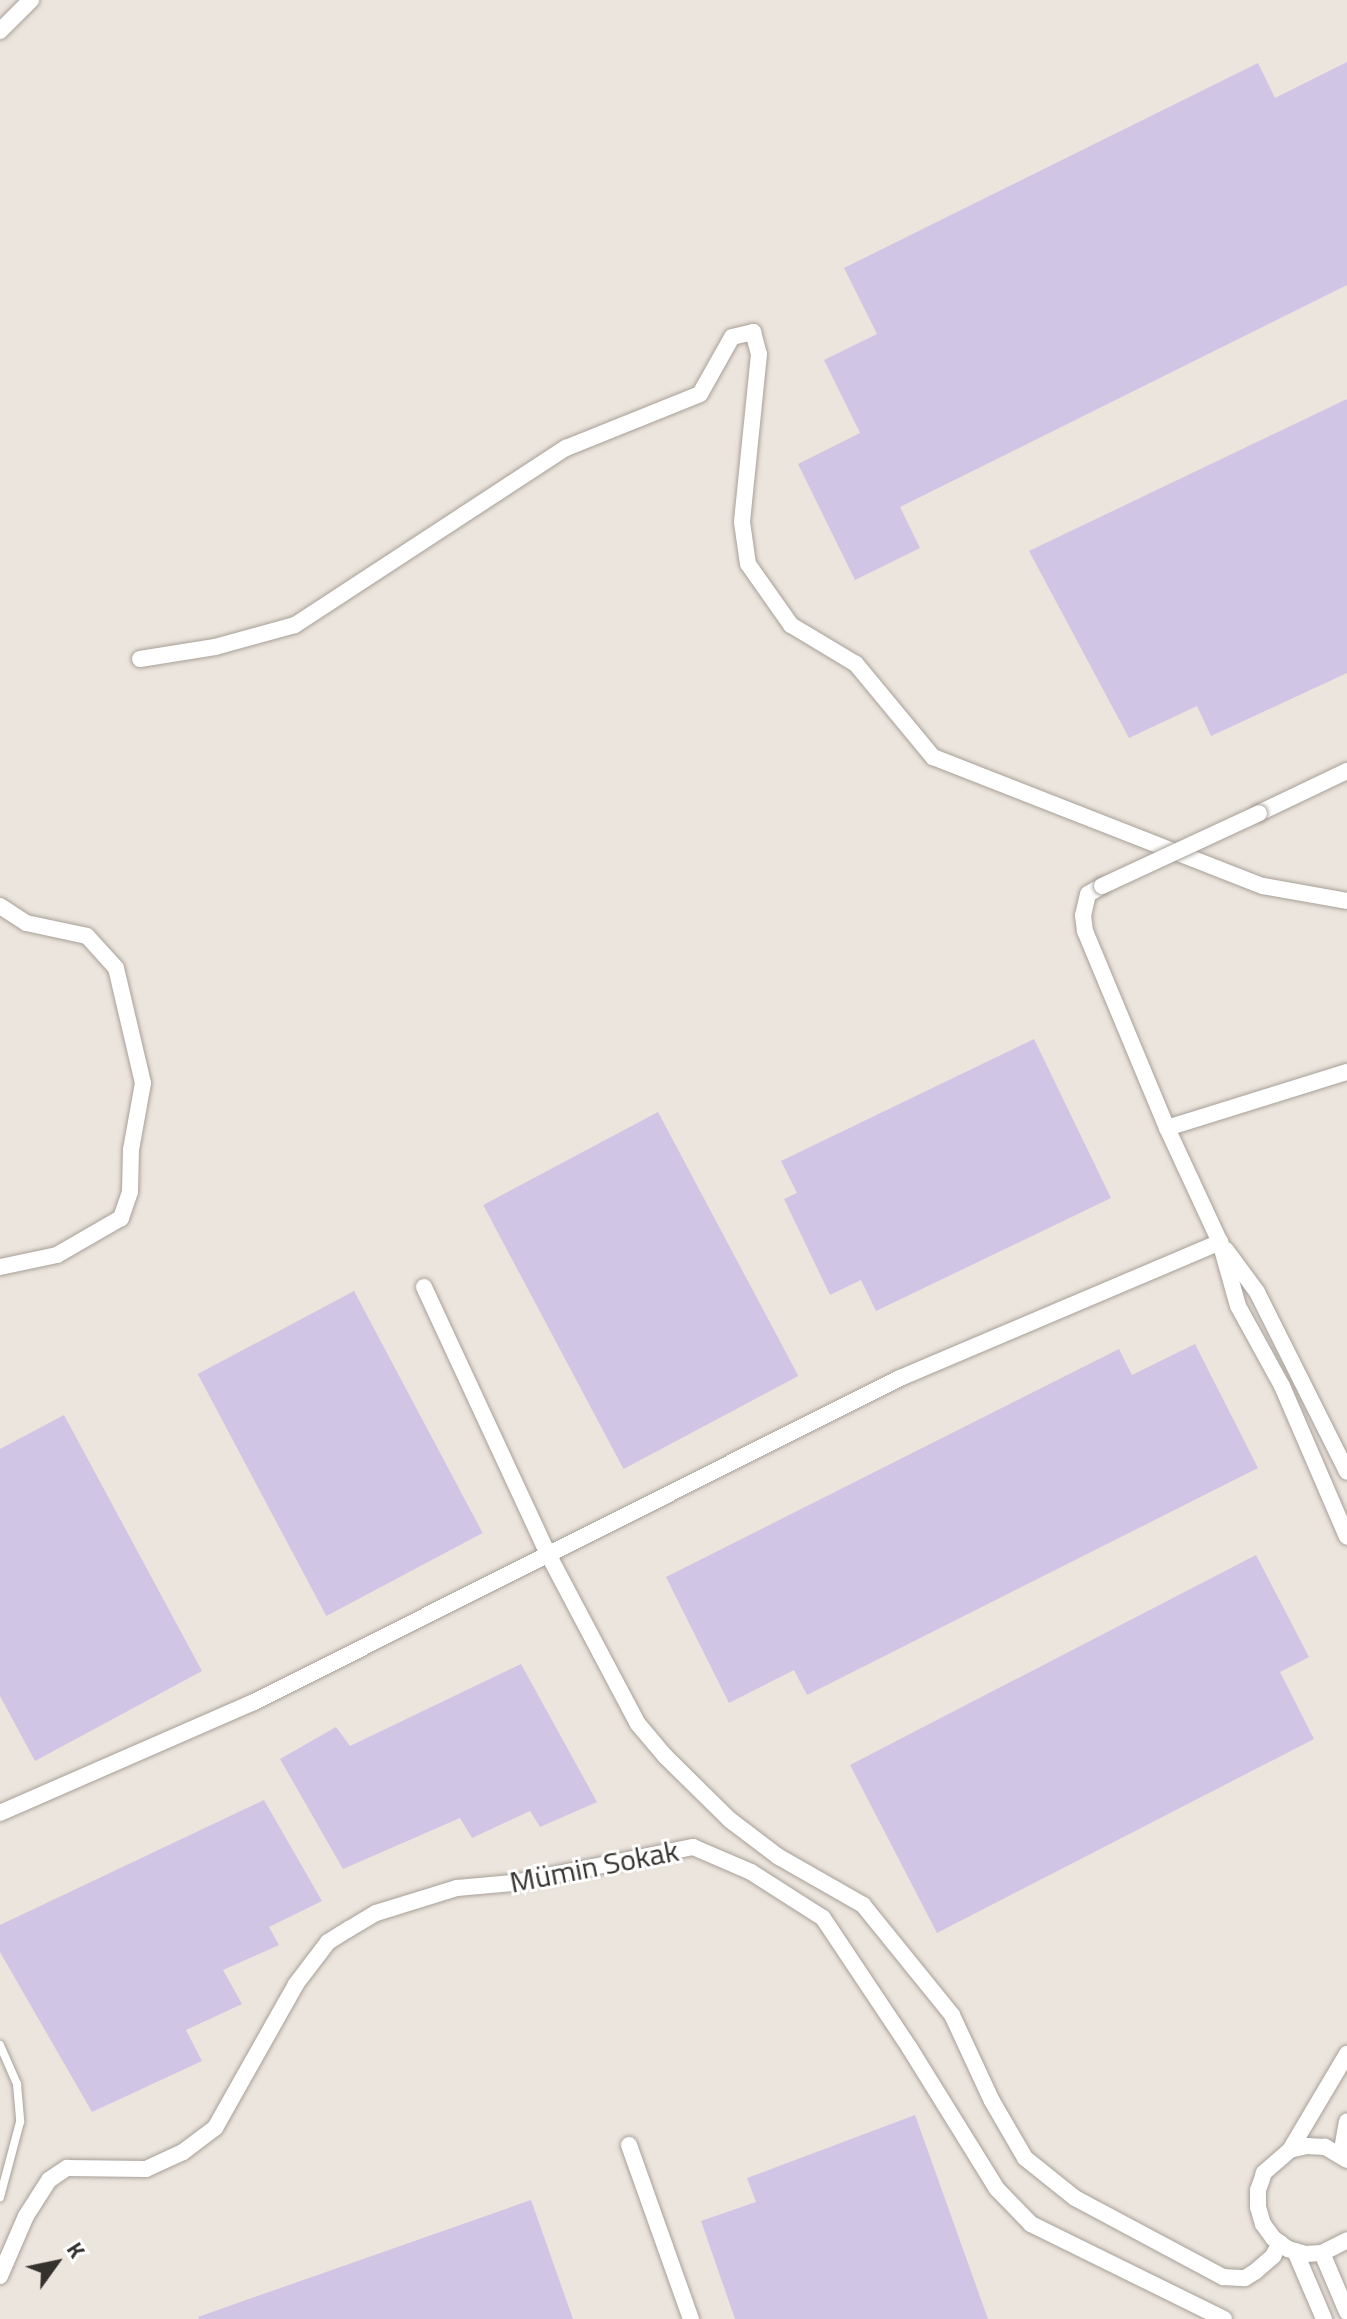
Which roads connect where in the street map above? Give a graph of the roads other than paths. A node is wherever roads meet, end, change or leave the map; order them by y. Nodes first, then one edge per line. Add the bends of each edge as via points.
1 (31, 0) edge
2 (0, 31) edge
3 (140, 659) dead end
4 (1347, 771) edge
5 (1347, 901) edge
6 (0, 906) edge
7 (1347, 1072) edge
8 (1167, 1128) junction
9 (1220, 1242) junction
10 (0, 1267) edge
11 (424, 1287) dead end
12 (1347, 1472) edge
13 (1347, 1537) edge
14 (549, 1556) junction
15 (0, 1813) edge
16 (0, 2045) edge
17 (1347, 2054) edge
18 (1347, 2122) edge
19 (629, 2145) dead end
20 (1290, 2150) junction
21 (1344, 2157) edge
22 (0, 2197) edge
23 (1347, 2240) edge
24 (1288, 2247) junction
25 (1322, 2253) junction
26 (0, 2276) edge
27 (1347, 2312) edge
28 (691, 2319) edge
29 (1224, 2319) edge
30 (1324, 2319) edge

1 - 2 street
3 - 5 street via 215,647 295,625 566,448 700,394 732,337 753,332 759,354 742,522 748,564 791,625 856,664 933,757 1263,886
4 - 8 street, bridge via 1088,894 1085,931
6 - 10 street via 26,923 87,936 116,968 143,1083 130,1192 121,1218 57,1255
7 - 8 street
8 - 9 street
9 - 12 street via 1257,1292
9 - 13 street via 1238,1306 1282,1386
9 - 14 street via 900,1378
11 - 14 street
14 - 15 street via 252,1703
14 - 24 street via 638,1724 686,1780 730,1820 779,1857 863,1905 894,1939 952,2015 1025,2158 1075,2198 1223,2277 1245,2278
16 - 22 lane via 17,2084 20,2122
17 - 20 street
18 - 21 street
19 - 28 street
20 - 21 street via 1325,2147
20 - 24 street via 1264,2173 1258,2190 1263,2224
23 - 25 street
24 - 25 street
24 - 30 street
25 - 27 street
26 - 29 street, Mümin Sokak via 26,2216 49,2180 67,2168 146,2169 183,2152 215,2128 296,1984 328,1942 376,1913 457,1888 513,1883 693,1847 751,1872 823,1918 997,2189 1031,2224

